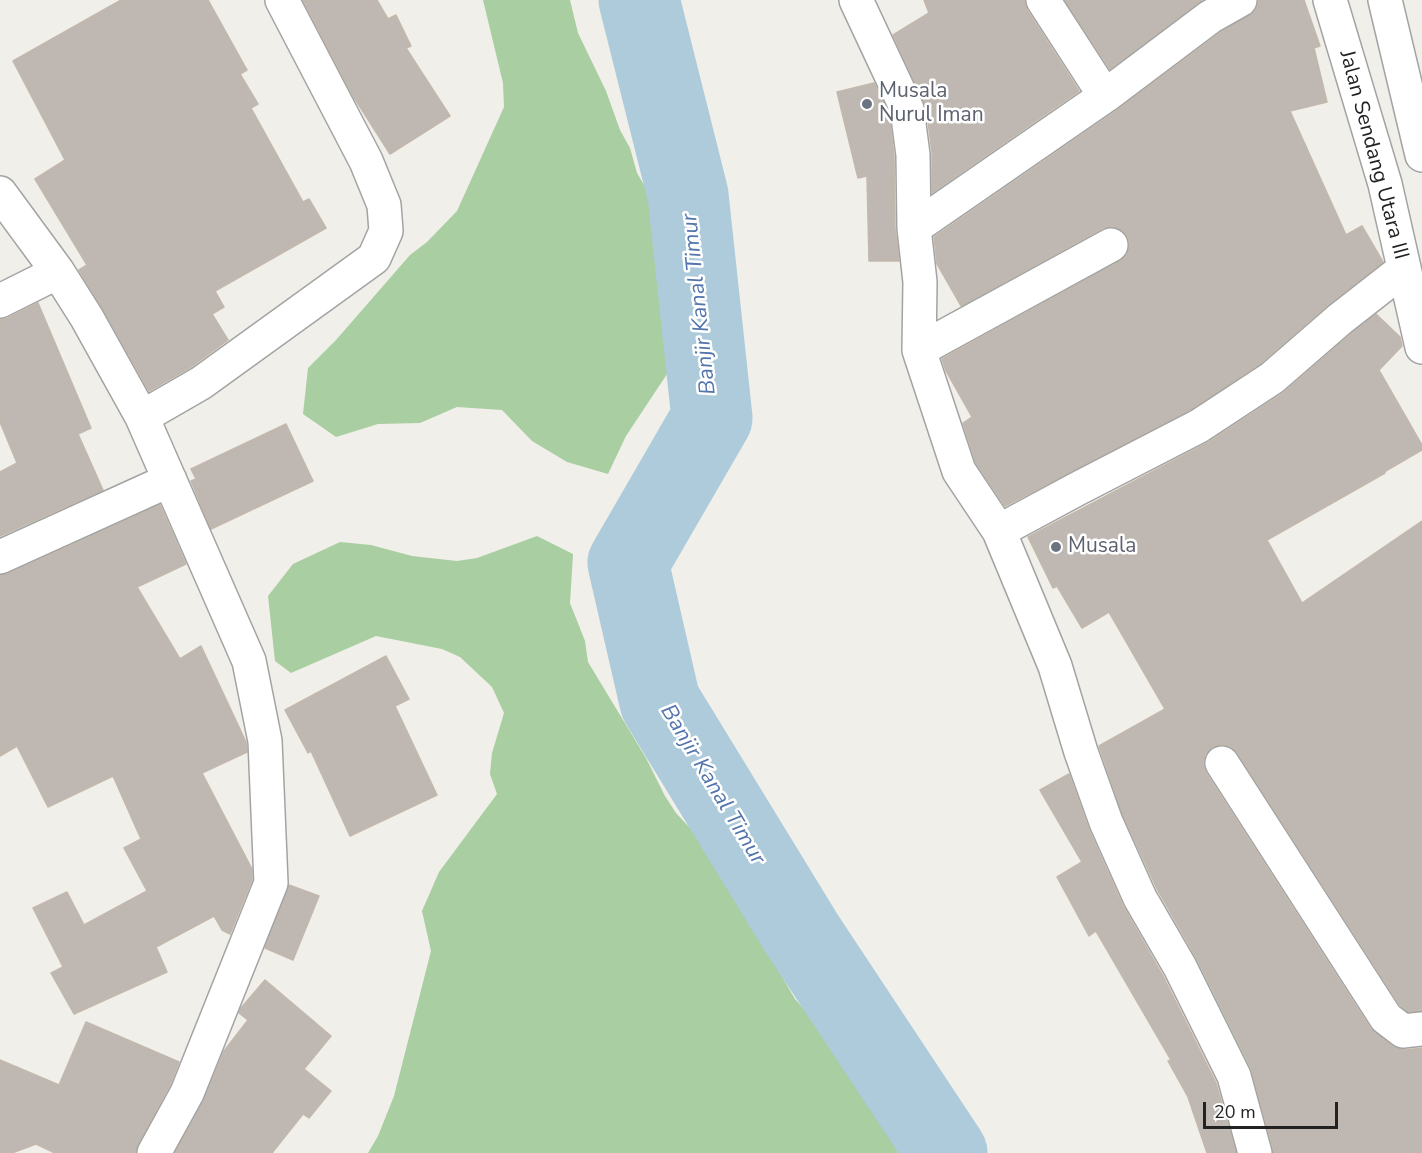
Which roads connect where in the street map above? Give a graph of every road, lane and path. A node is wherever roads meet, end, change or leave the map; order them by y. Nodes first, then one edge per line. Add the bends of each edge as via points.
1 (282, 0) edge
2 (856, 0) edge
3 (1042, 0) edge
4 (1240, 0) edge
5 (1330, 0) edge
6 (1385, 0) edge
7 (1105, 96) junction
8 (1422, 151) edge
9 (1385, 184) junction
10 (0, 193) edge
11 (914, 228) junction
12 (1111, 245) dead end
13 (1404, 269) junction
14 (58, 272) junction
15 (0, 301) edge
16 (1422, 347) edge
17 (919, 350) junction
18 (142, 417) junction
19 (170, 480) junction
20 (999, 531) junction
21 (0, 557) edge
22 (1222, 763) dead end
23 (1422, 1029) edge
24 (154, 1153) edge
25 (1254, 1153) edge

1 - 18 street via 366,161 384,205 386,231 374,258 201,383
2 - 11 street via 908,109
3 - 7 street
4 - 7 street via 1210,17
5 - 9 street, Jalan Sendang Utara III
6 - 8 street
7 - 11 street
8 - 9 street
9 - 13 street, Jalan Sendang Utara III
10 - 14 street
11 - 17 street via 920,282
12 - 17 street
13 - 16 street, Jalan Sendang Utara III
13 - 20 street via 1272,378 1199,426
14 - 15 street
14 - 18 street
17 - 20 street via 959,471
18 - 19 street
19 - 21 street
19 - 24 street via 249,661 265,741 271,883 187,1093
20 - 25 street via 1055,666 1106,822 1140,898 1180,967 1234,1076
22 - 23 street via 1386,1018 1403,1031

